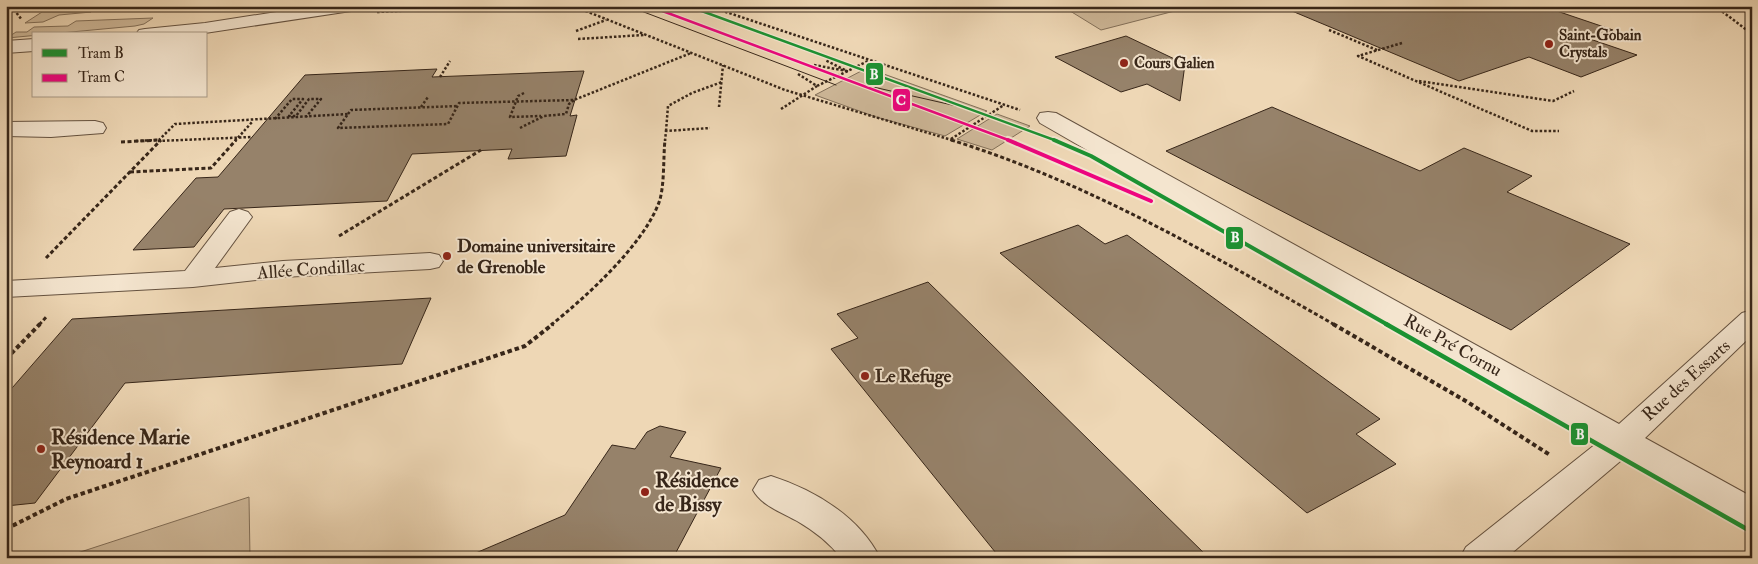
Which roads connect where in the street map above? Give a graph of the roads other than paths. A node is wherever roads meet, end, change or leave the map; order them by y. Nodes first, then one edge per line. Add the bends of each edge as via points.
1 (351, 6) edge
2 (165, 32) edge
3 (32, 45) edge
4 (6, 47) edge
5 (1048, 118) road end
6 (6, 128) edge
7 (95, 128) dead end
8 (239, 217) dead end
9 (430, 261) dead end
10 (193, 279) junction
11 (11, 289) edge
12 (1752, 319) edge
13 (1621, 441) junction
14 (770, 490) dead end
15 (1752, 514) edge
16 (861, 558) edge
17 (1479, 558) edge

1 - 2 street
3 - 4 street
5 - 13 street, Rue Pré Cornu
6 - 7 street
8 - 10 street
9 - 10 street, Allée Condillac via 283,269
10 - 11 street, Allée Condillac
12 - 13 street, Rue des Essarts
13 - 15 street, Rue Pré Cornu
13 - 17 street, Rue des Essarts
14 - 16 street via 813,513 838,531 856,548

